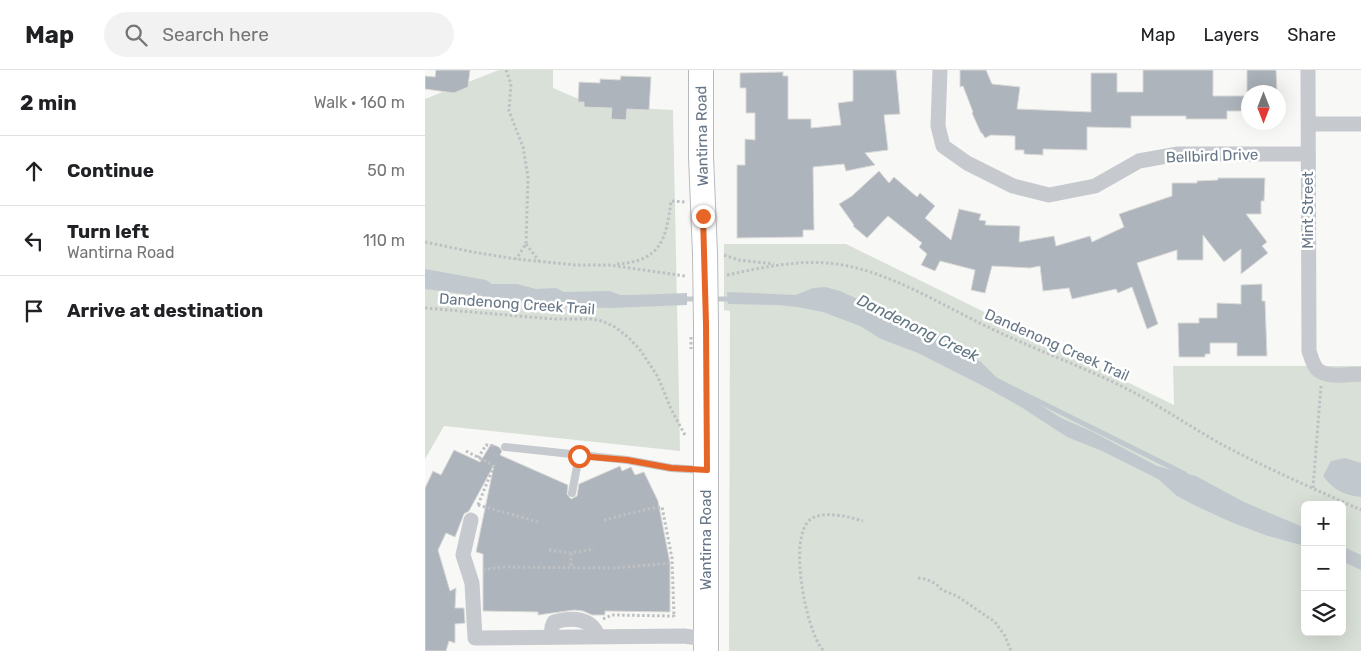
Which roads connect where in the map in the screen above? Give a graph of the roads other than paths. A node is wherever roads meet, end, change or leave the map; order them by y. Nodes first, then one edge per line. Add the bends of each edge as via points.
1 (701, 70) edge
2 (941, 70) edge
3 (1308, 70) edge
4 (1309, 124) junction
5 (1361, 124) edge
6 (1308, 154) junction
7 (1361, 374) edge
8 (505, 447) road end
9 (579, 456) junction
10 (707, 470) junction
11 (572, 493) dead end
12 (471, 520) road end
13 (594, 630) junction
14 (616, 636) junction
15 (551, 637) junction
16 (566, 644) edge
17 (706, 645) edge
18 (617, 651) edge

1 - 10 main road, Wantirna Road, bridge via 701,157 713,254 706,324
2 - 6 street, Bellbird Drive via 938,126 943,146 967,163 1013,186 1049,195 1095,186 1139,161 1178,154
3 - 4 street, Mint Street
4 - 5 street
4 - 6 street, Mint Street
6 - 7 street, Mint Street via 1309,351 1317,369 1323,373
8 - 9 lane
9 - 10 lane
9 - 11 lane
10 - 17 main road, Wantirna Road
12 - 15 street via 463,555 472,583 475,638
13 - 14 street
13 - 15 street via 583,620 561,620 554,622
13 - 16 street
14 - 17 street via 684,636
14 - 18 street
15 - 16 street

